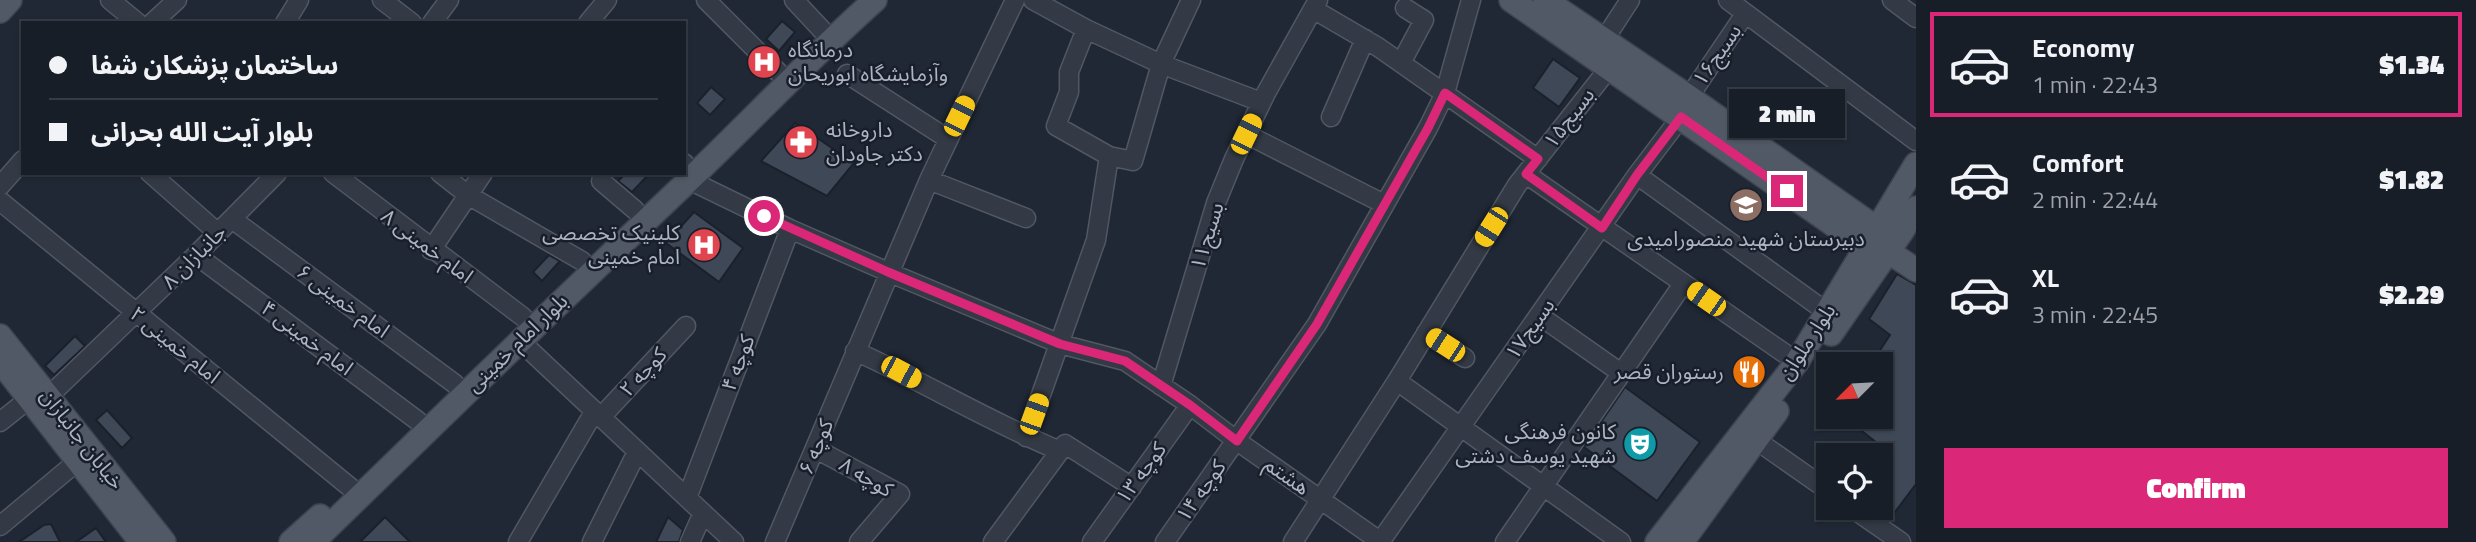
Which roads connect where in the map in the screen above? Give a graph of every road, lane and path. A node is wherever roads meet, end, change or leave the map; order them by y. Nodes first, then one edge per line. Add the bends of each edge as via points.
1 (10, 0) edge
2 (110, 0) edge
3 (177, 0) edge
4 (299, 0) edge
5 (382, 0) edge
6 (449, 0) edge
7 (607, 0) edge
8 (706, 0) edge
9 (794, 0) edge
10 (853, 0) edge
11 (875, 0) edge
12 (1019, 0) edge
13 (1191, 0) edge
14 (1471, 0) edge
15 (1511, 0) edge
16 (1545, 0) edge
17 (1630, 0) edge
18 (1892, 0) edge
19 (1315, 4) edge
20 (1741, 6) edge
21 (1405, 8) dead end
22 (0, 11) edge
23 (1916, 18) edge
24 (136, 21) edge
25 (154, 21) edge
26 (286, 21) edge
27 (409, 21) edge
28 (433, 21) edge
29 (590, 21) edge
30 (1086, 29) junction
31 (822, 30) junction
32 (1365, 39) junction
33 (1604, 40) junction
34 (1401, 63) junction
35 (1161, 64) junction
36 (1609, 68) junction
37 (778, 72) junction
38 (847, 74) dead end
39 (1445, 93) junction
40 (1264, 97) junction
41 (1685, 106) junction
42 (1331, 117) dead end
43 (1246, 134) junction
44 (948, 139) junction
45 (1916, 141) edge
46 (1109, 156) junction
47 (21, 162) edge
48 (1916, 164) edge
49 (686, 166) edge
50 (686, 166) edge
51 (1532, 166) junction
52 (686, 171) edge
53 (152, 175) edge
54 (275, 175) edge
55 (335, 175) edge
56 (443, 175) edge
57 (482, 175) edge
58 (676, 175) edge
59 (677, 175) edge
60 (1637, 175) junction
61 (929, 180) junction
62 (601, 181) dead end
63 (0, 186) edge
64 (468, 195) junction
65 (0, 201) edge
66 (1384, 204) junction
67 (1916, 208) edge
68 (635, 210) junction
69 (1026, 218) dead end
70 (232, 219) junction
71 (1602, 228) junction
72 (790, 229) junction
73 (218, 233) junction
74 (1870, 237) junction
75 (431, 250) junction
76 (1889, 251) junction
77 (196, 256) junction
78 (582, 261) junction
79 (1916, 270) edge
80 (888, 272) junction
81 (1683, 284) junction
82 (1828, 313) junction
83 (136, 314) junction
84 (1540, 316) junction
85 (523, 317) junction
86 (686, 326) dead end
87 (1426, 333) junction
88 (0, 336) edge
89 (520, 341) junction
90 (1060, 344) junction
91 (855, 351) junction
92 (1465, 358) dead end
93 (0, 361) edge
94 (1797, 362) junction
95 (1621, 373) junction
96 (1396, 381) junction
97 (455, 384) junction
98 (1161, 386) junction
99 (39, 397) junction
100 (1190, 405) junction
101 (597, 415) junction
102 (418, 421) junction
103 (0, 422) edge
104 (1461, 427) junction
105 (1026, 437) junction
106 (1756, 440) junction
107 (1237, 441) junction
108 (816, 449) junction
109 (1060, 451) junction
110 (636, 452) junction
111 (79, 460) junction
112 (1816, 482) edge
113 (1543, 486) junction
114 (1132, 487) junction
115 (351, 488) junction
116 (687, 498) junction
117 (1322, 500) junction
118 (703, 513) junction
119 (1869, 520) edge
120 (0, 526) edge
121 (314, 534) edge
122 (134, 539) edge
123 (1667, 541) edge
124 (164, 542) edge
125 (291, 542) edge
126 (518, 542) edge
127 (592, 542) edge
128 (690, 542) edge
129 (734, 542) edge
130 (775, 542) edge
131 (859, 542) edge
132 (993, 542) edge
133 (1092, 542) edge
134 (1165, 542) edge
135 (1293, 542) edge
136 (1381, 542) edge
137 (1505, 542) edge
138 (1621, 542) edge
139 (1901, 542) edge

1 - 22 main road
2 - 24 street
3 - 25 street
4 - 26 street
5 - 27 street
6 - 28 street
7 - 29 street
8 - 37 street
9 - 31 street
10 - 31 main road, بلوار امام خمینی
11 - 50 main road, بلوار امام خمینی
12 - 30 street
12 - 44 street, کوچه ۶
13 - 35 street
14 - 39 street, کوچه ۱۴
15 - 36 main road
16 - 33 main road
17 - 33 street
18 - 23 street
19 - 32 street
19 - 40 street, بسیج۱۱
20 - 41 street, بسیج۱۶
20 - 45 street
21 - 34 street via 1424,20
30 - 35 street
30 - 46 street via 1069,72 1069,92 1056,126
31 - 37 main road, بلوار امام خمینی
32 - 34 street
32 - 42 street
33 - 41 main road
34 - 39 street
35 - 40 street
35 - 46 street via 1133,161
36 - 41 main road
36 - 51 street, بسیج۱۵
37 - 49 main road, بلوار امام خمینی
38 - 44 street
39 - 51 street
39 - 66 street, کوچه ۱۴
40 - 43 street, بسیج۱۱
41 - 60 street, بسیج۱۷
41 - 74 main road
43 - 66 street
43 - 98 street, بسیج۱۱ via 1216,203
44 - 61 street, کوچه ۶
46 - 90 street via 1096,240
47 - 63 street
48 - 74 main road, بلوار ملوان
51 - 71 street
51 - 87 street, بسیج۱۵
52 - 72 street, هشتم
53 - 73 street
54 - 70 street, جانبازان ۸
55 - 75 street, امام خمینی ۸
56 - 64 street
57 - 64 street
58 - 68 main road, بلوار امام خمینی
59 - 89 main road, بلوار امام خمینی
60 - 71 street, بسیج۱۷
60 - 82 street
61 - 69 street
61 - 80 street, کوچه ۶
62 - 68 street
64 - 75 street
64 - 78 street
65 - 83 street, امام خمینی ۲
66 - 107 street, کوچه ۱۴ via 1317,324
67 - 76 main road, بلوار ملوان
68 - 78 main road, بلوار امام خمینی
70 - 73 street, جانبازان ۸
70 - 97 street, امام خمینی ۶
71 - 81 street
71 - 84 street, بسیج۱۷
72 - 80 street, هشتم
72 - 116 street, کوچه ۴
73 - 77 street, جانبازان ۸
74 - 76 main road
74 - 82 main road, بلوار ملوان
75 - 85 street, امام خمینی ۸
76 - 79 main road
76 - 106 main road, بلوار ملوان
77 - 83 street, جانبازان ۸
77 - 102 street, امام خمینی ۴
78 - 85 main road, بلوار امام خمینی
80 - 90 street, هشتم
80 - 91 street, کوچه ۶
81 - 94 street
81 - 95 street
82 - 94 main road, بلوار ملوان
83 - 99 street, جانبازان ۸
83 - 115 street, امام خمینی ۲
84 - 95 street
84 - 104 street, بسیج۱۷
85 - 97 main road, بلوار امام خمینی
86 - 101 street, کوچه ۲
87 - 92 street
87 - 96 street, بسیج۱۵
88 - 99 main road, خیابان جانبازان
89 - 101 street
89 - 121 main road, بلوار امام خمینی
90 - 98 street, هشتم via 1125,361
90 - 105 street
91 - 105 street
91 - 108 street, کوچه ۶
93 - 99 main road, خیابان جانبازان
94 - 123 main road, بلوار ملوان
95 - 113 street
96 - 104 street
96 - 117 street, بسیج۱۵
97 - 102 main road, بلوار امام خمینی
98 - 100 street, هشتم
99 - 103 street, جانبازان ۸
99 - 111 main road, خیابان جانبازان
99 - 124 main road, خیابان جانبازان
100 - 107 street, هشتم
100 - 114 street, کوچه ۱۳
101 - 110 street
101 - 126 street, کوچه ۲
102 - 115 main road, بلوار امام خمینی
104 - 113 street
104 - 136 street, بسیج۱۷
105 - 109 street
106 - 112 street
106 - 123 main road, بلوار ملوان
107 - 117 street, هشتم
107 - 134 street, کوچه ۱۴
108 - 130 street, کوچه ۶
108 - 131 street, کوچه ۸ via 900,494
109 - 114 street via 1065,444
109 - 132 street
110 - 116 street
110 - 127 street
111 - 120 street
111 - 122 main road, خیابان جانبازان
113 - 137 street
113 - 138 street
114 - 133 street, کوچه ۱۳
115 - 121 main road, بلوار امام خمینی
116 - 118 street
117 - 135 street, بسیج۱۵
117 - 136 street, هشتم
118 - 128 street
118 - 129 street
119 - 139 street
121 - 125 main road, بلوار امام خمینی

